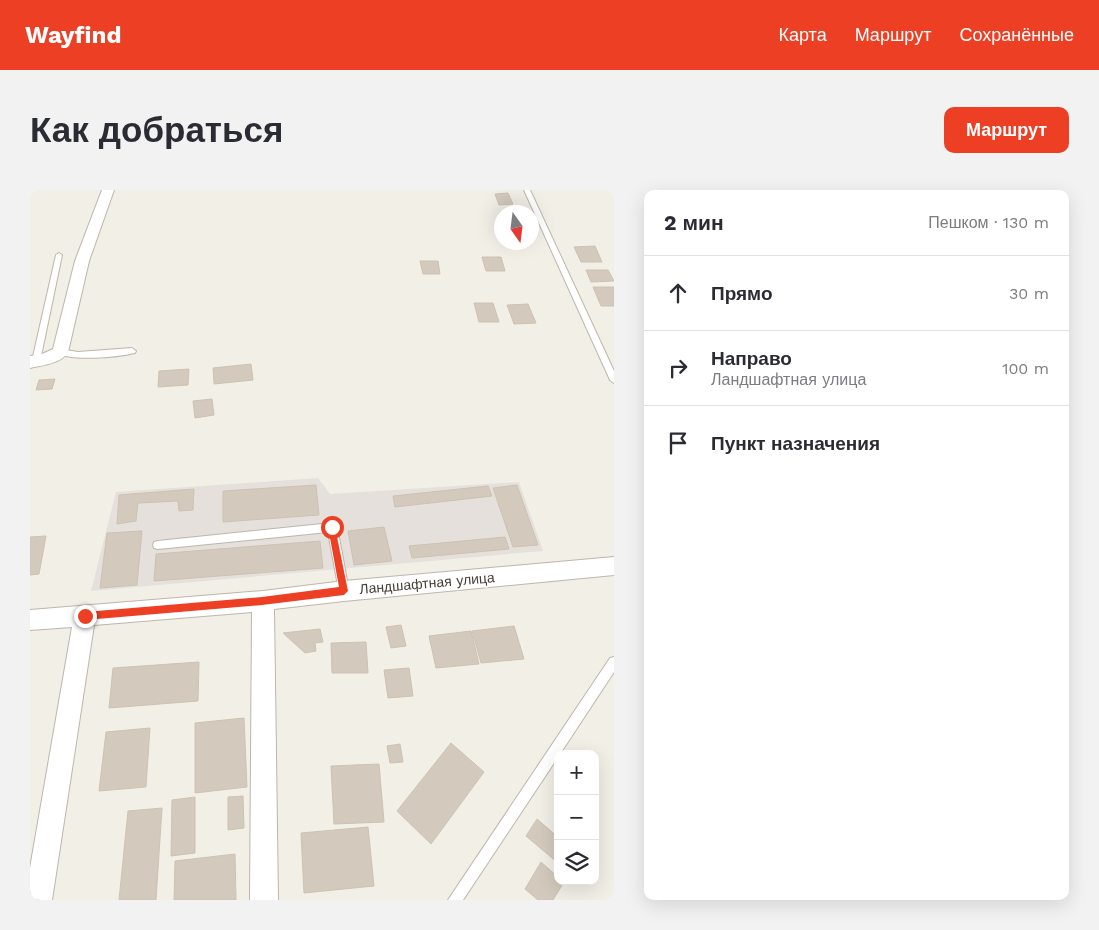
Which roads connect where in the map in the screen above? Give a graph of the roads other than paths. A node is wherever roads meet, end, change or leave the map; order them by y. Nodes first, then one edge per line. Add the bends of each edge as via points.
1 (108, 190) edge
2 (528, 190) edge
3 (59, 255) dead end
4 (60, 352) junction
5 (132, 352) dead end
6 (33, 361) edge
7 (614, 380) edge
8 (158, 545) dead end
9 (614, 566) edge
10 (344, 591) junction
11 (262, 601) junction
12 (85, 616) junction
13 (30, 620) edge
14 (614, 662) edge
15 (38, 900) edge
16 (264, 900) edge
17 (455, 900) edge

1 - 4 street via 82,261
2 - 7 lane
3 - 6 lane
4 - 5 lane via 78,355
4 - 6 street
8 - 10 lane via 332,527
9 - 10 street, Ландшафтная улица
10 - 11 street, Ландшафтная улица
11 - 12 street, Ландшафтная улица
11 - 16 street
12 - 13 street, Ландшафтная улица
12 - 15 street
14 - 17 lane

